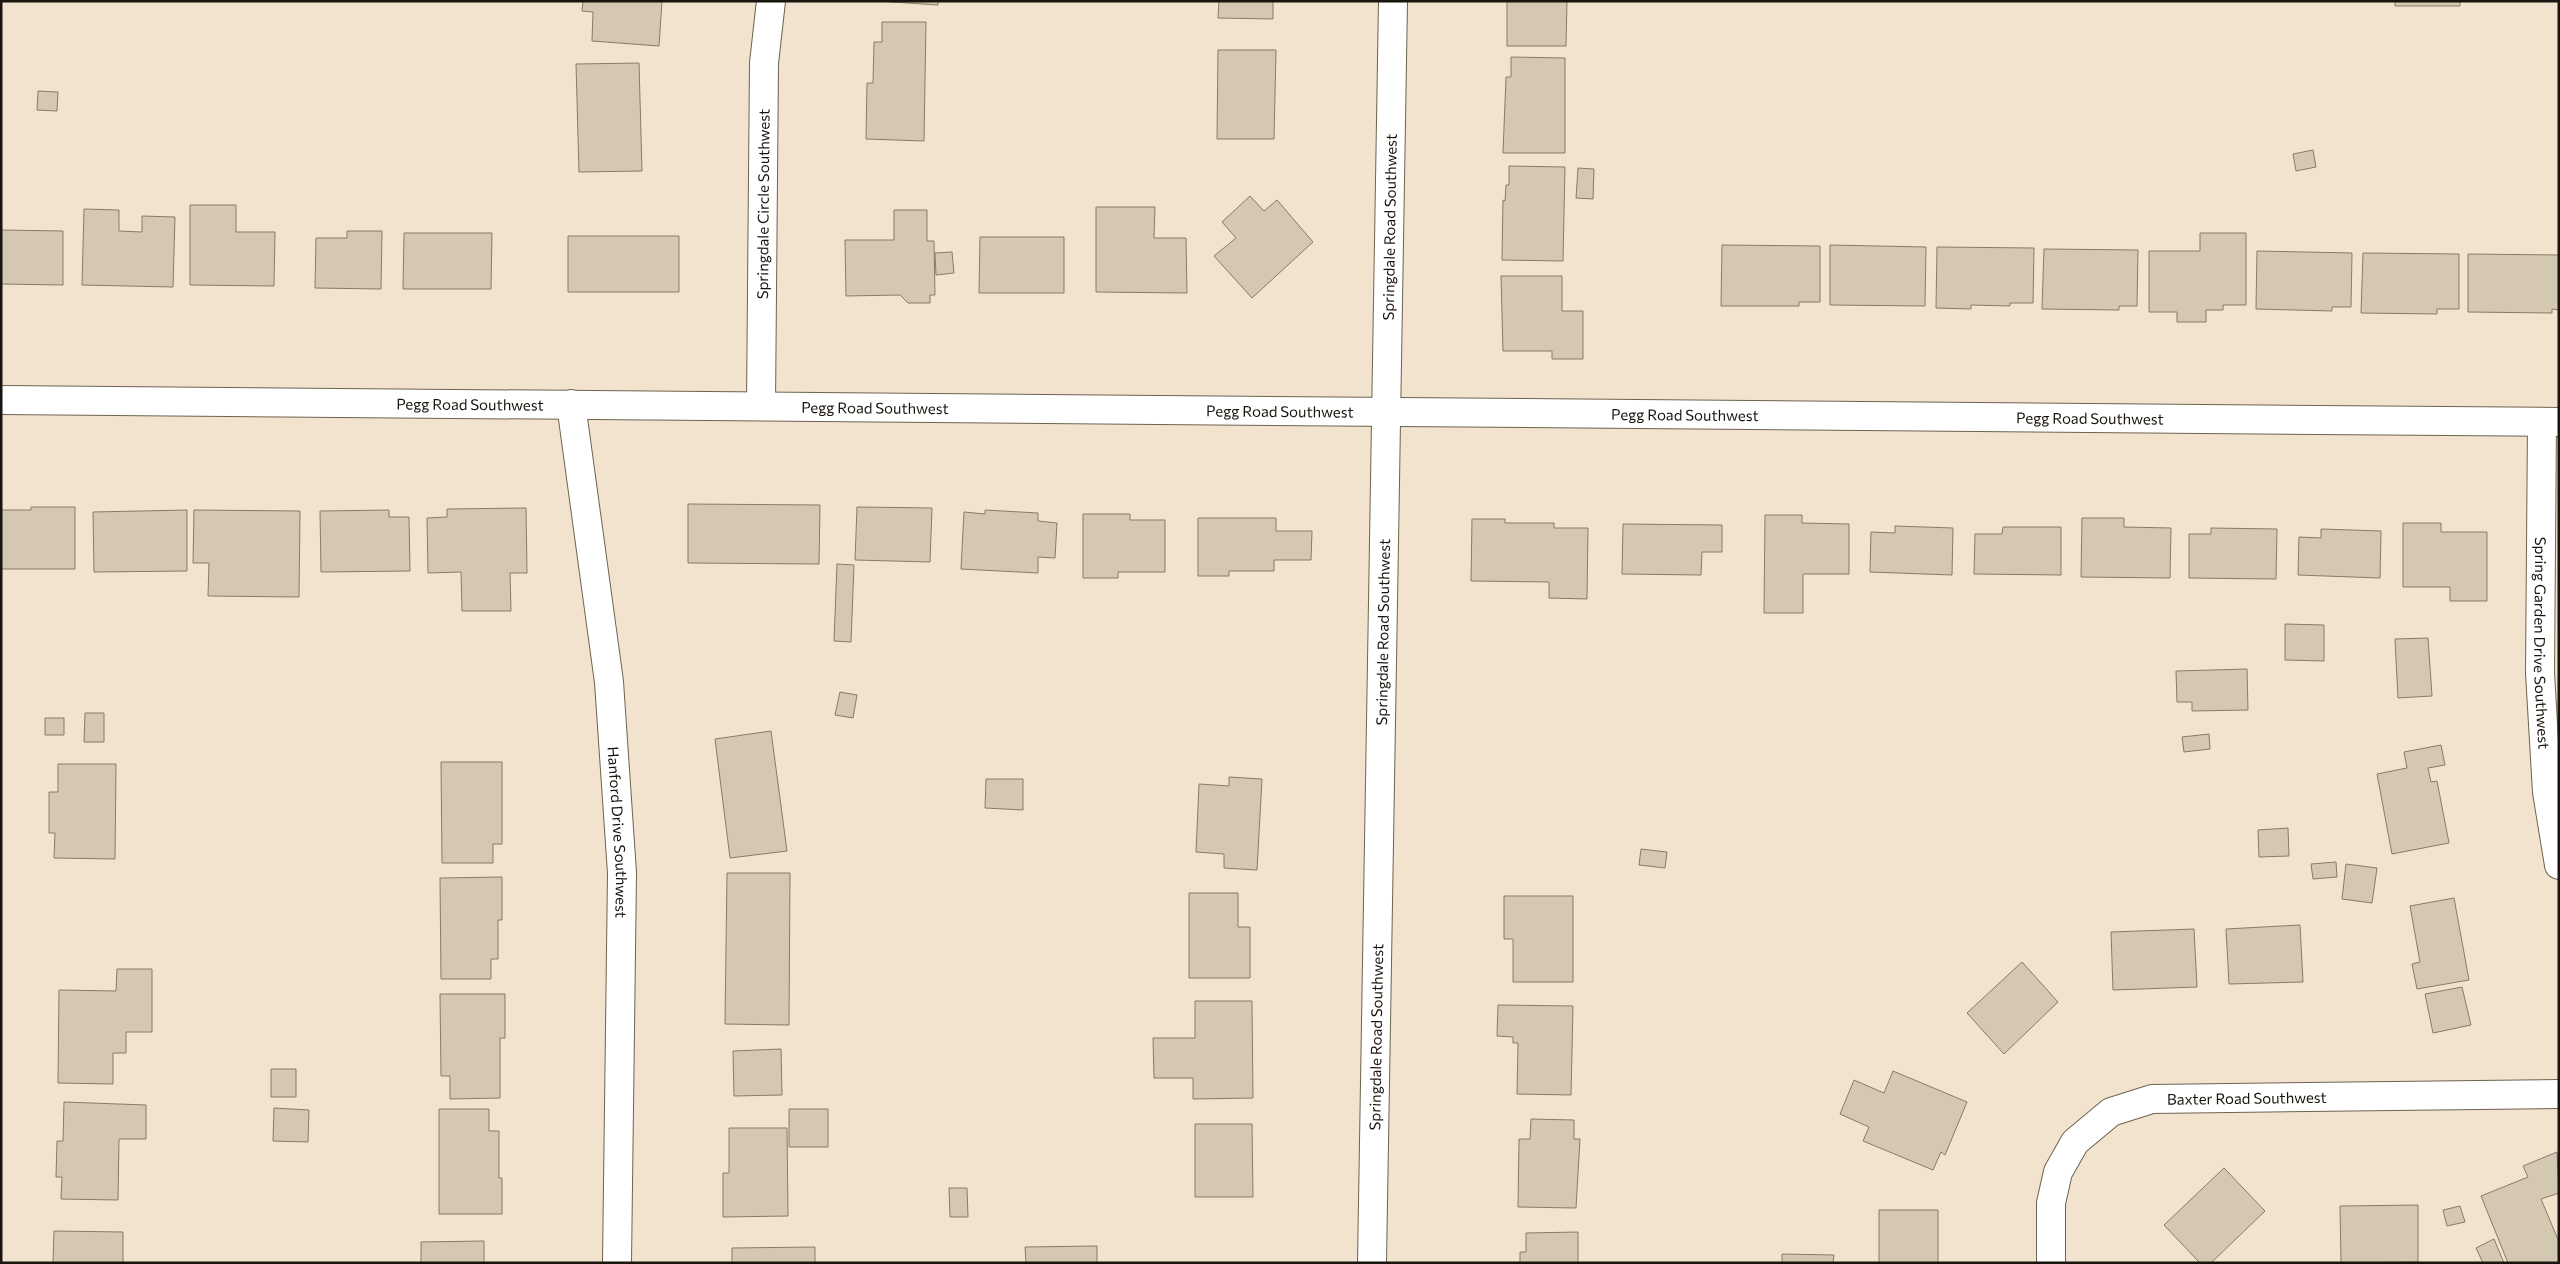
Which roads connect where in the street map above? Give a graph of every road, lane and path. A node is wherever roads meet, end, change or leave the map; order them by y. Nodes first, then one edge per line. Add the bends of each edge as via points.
1 (771, 1) edge
2 (1392, 1) edge
3 (1, 400) edge
4 (570, 404) junction
5 (761, 406) junction
6 (1386, 412) junction
7 (2551, 422) edge
8 (2559, 865) edge
9 (2559, 1094) edge
10 (616, 1263) edge
11 (1372, 1263) edge
12 (2051, 1263) edge

1 - 5 street, Springdale Circle Southwest via 764,63
2 - 6 street, Springdale Road Southwest
3 - 4 street, Pegg Road Southwest
4 - 5 street, Pegg Road Southwest
4 - 10 street, Hanford Drive Southwest via 609,682 622,873
5 - 6 street, Pegg Road Southwest
6 - 7 street, Pegg Road Southwest
6 - 11 street, Springdale Road Southwest
7 - 8 street, Spring Garden Drive Southwest via 2540,673 2547,792
9 - 12 street, Baxter Road Southwest via 2152,1098 2111,1112 2075,1142 2058,1172 2051,1203

